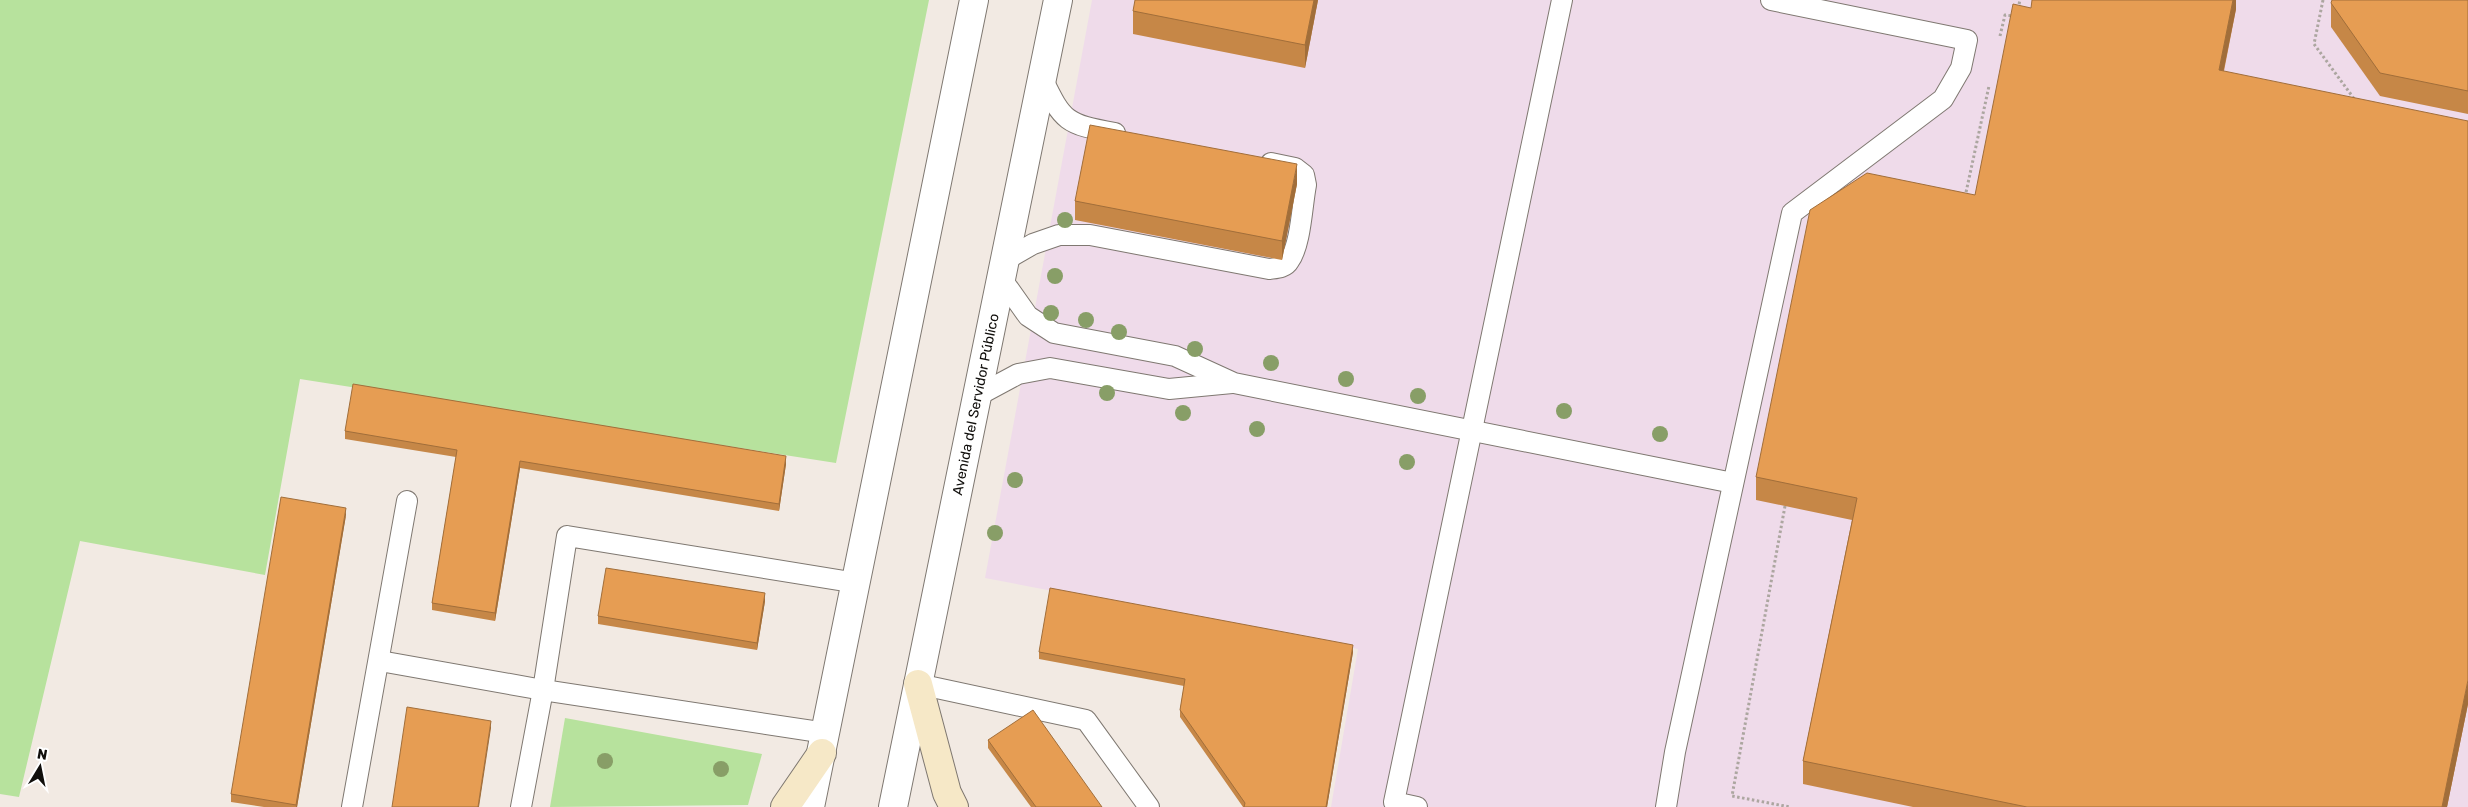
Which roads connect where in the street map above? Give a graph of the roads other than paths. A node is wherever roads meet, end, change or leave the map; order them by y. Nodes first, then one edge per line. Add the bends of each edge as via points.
1 (974, 0) edge
2 (1058, 0) edge
3 (1562, 0) edge
4 (1771, 0) edge
5 (1042, 78) junction
6 (1130, 136) edge
7 (1256, 160) edge
8 (1003, 269) junction
9 (1234, 383) junction
10 (977, 396) junction
11 (1471, 432) junction
12 (1733, 483) junction
13 (407, 501) dead end
14 (857, 583) junction
15 (380, 661) junction
16 (918, 684) junction
17 (543, 690) junction
18 (824, 743) junction
19 (352, 807) edge
20 (521, 807) edge
21 (785, 807) edge
22 (810, 807) edge
23 (893, 807) edge
24 (954, 807) edge
25 (1149, 807) edge
26 (1417, 807) edge
27 (1666, 807) edge

1 - 14 street
2 - 5 street, Avenida del Servidor Público
3 - 11 lane
4 - 12 lane via 1968,40 1961,68 1943,99 1792,213
5 - 6 lane via 1064,118 1081,127
5 - 8 street, Avenida del Servidor Público
7 - 8 lane via 1295,168 1304,175 1306,185 1295,249 1289,262 1282,267 1268,270 1090,235 1059,235 1033,244
8 - 9 lane via 1028,316 1054,333 1176,356
8 - 10 street, Avenida del Servidor Público
9 - 10 lane via 1169,389 1050,368 1018,374
9 - 11 lane
10 - 16 street, Avenida del Servidor Público
11 - 12 lane
11 - 26 lane via 1394,802
12 - 27 lane
13 - 15 lane
14 - 17 lane via 567,536
14 - 18 street
15 - 17 lane
15 - 19 lane
16 - 23 street, Avenida del Servidor Público
16 - 24 main road via 947,793
16 - 25 lane via 1086,720
17 - 18 lane
17 - 20 lane
18 - 21 main road
18 - 22 street

